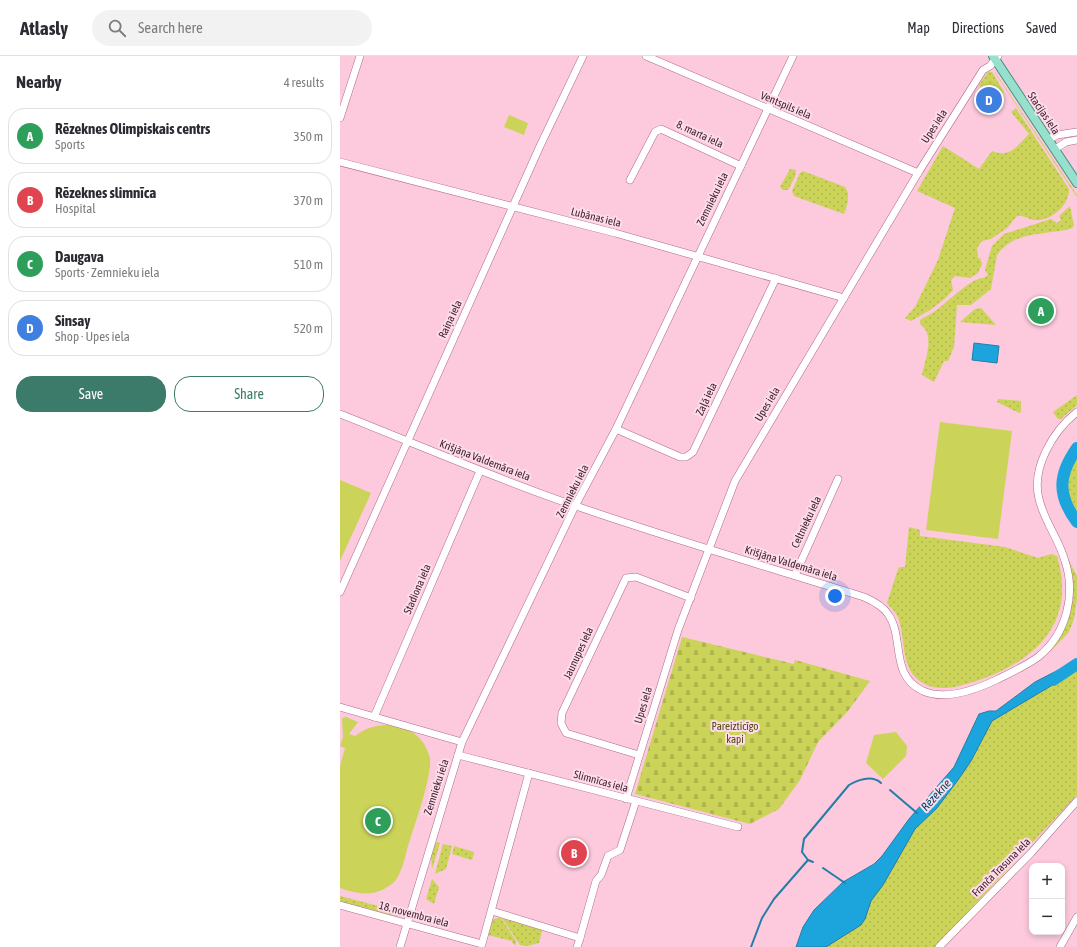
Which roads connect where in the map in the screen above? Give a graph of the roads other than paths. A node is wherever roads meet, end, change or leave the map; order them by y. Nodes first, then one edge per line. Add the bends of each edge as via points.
1 (360, 56) edge
2 (583, 56) edge
3 (646, 56) edge
4 (793, 56) edge
5 (995, 57) edge
6 (665, 59) edge
7 (768, 109) junction
8 (340, 118) edge
9 (1077, 132) edge
10 (1048, 139) junction
11 (1075, 139) edge
12 (1055, 149) junction
13 (340, 162) edge
14 (741, 166) junction
15 (918, 174) junction
16 (630, 180) dead end
17 (1077, 183) edge
18 (513, 208) junction
19 (697, 256) junction
20 (776, 278) junction
21 (844, 298) junction
22 (1077, 412) edge
23 (340, 414) edge
24 (616, 429) junction
25 (408, 442) junction
26 (480, 471) junction
27 (838, 479) dead end
28 (575, 506) junction
29 (710, 550) junction
30 (794, 575) junction
31 (340, 592) edge
32 (691, 598) junction
33 (340, 707) edge
34 (374, 717) junction
35 (462, 742) junction
36 (458, 755) junction
37 (639, 755) junction
38 (529, 773) junction
39 (626, 799) junction
40 (636, 801) junction
41 (1077, 801) edge
42 (738, 827) dead end
43 (340, 905) edge
44 (492, 911) junction
45 (1077, 917) edge
46 (407, 923) junction
47 (580, 938) junction
48 (400, 947) edge
49 (577, 947) edge
50 (939, 947) edge
51 (1060, 947) edge

1 - 8 street
2 - 18 street, Raiņa iela
3 - 6 street, Ventspils iela
4 - 7 street, Zemnieku iela
5 - 10 main road, Stacijas iela
5 - 15 street, Upes iela via 990,66 983,70
6 - 7 street, Ventspils iela
7 - 14 street, Zemnieku iela
7 - 15 street, Ventspils iela
9 - 10 street via 1056,135
10 - 12 main road, Stacijas iela
11 - 12 street
12 - 17 main road, Stacijas iela
13 - 18 street, Lubānas iela
14 - 16 street, 8. marta iela via 661,129 655,132
14 - 19 street, Zemnieku iela
15 - 21 street, Upes iela
18 - 19 street, Lubānas iela
18 - 25 street, Raiņa iela
19 - 20 street, Lubānas iela
19 - 24 street, Zemnieku iela
20 - 21 street, Lubānas iela
20 - 24 street, Zaļā iela via 690,455 680,457
21 - 29 street, Upes iela via 735,481
22 - 30 street, Krišjāņa Valdemāra iela via 1060,430 1044,455 1039,468 1038,483 1041,507 1066,564 1069,576 1069,604 1056,638 1040,655 1024,666 983,686 966,691 945,695 927,692 912,684 901,667 892,621 884,609 864,597
23 - 25 street, Krišjāņa Valdemāra iela
24 - 28 street, Zemnieku iela
25 - 26 street, Krišjāņa Valdemāra iela
25 - 31 street, Raiņa iela
26 - 28 street, Krišjāņa Valdemāra iela
26 - 34 street, Stadiona iela
27 - 30 street, Celtnieku iela
28 - 29 street, Krišjāņa Valdemāra iela
28 - 35 street, Zemnieku iela
29 - 30 street, Krišjāņa Valdemāra iela
29 - 32 street, Upes iela
32 - 37 street, Upes iela via 678,630
32 - 37 street, Jaunupes iela via 636,576 626,578 562,714 561,723 566,733
33 - 34 street
34 - 35 street
35 - 36 street, Zemnieku iela
36 - 38 street, Slimnīcas iela
36 - 46 street, Zemnieku iela
37 - 39 street, Upes iela
38 - 39 street, Slimnīcas iela
38 - 44 street
39 - 40 street, Slimnīcas iela
40 - 42 street, Slimnīcas iela
40 - 47 street via 620,850 608,856 596,881
41 - 50 street, Franča Trasuna iela via 1032,853
43 - 46 street, 18. novembra iela
44 - 46 street, 18. novembra iela via 482,944
44 - 47 street
45 - 51 street
46 - 48 street, Zemnieku iela
47 - 49 street

